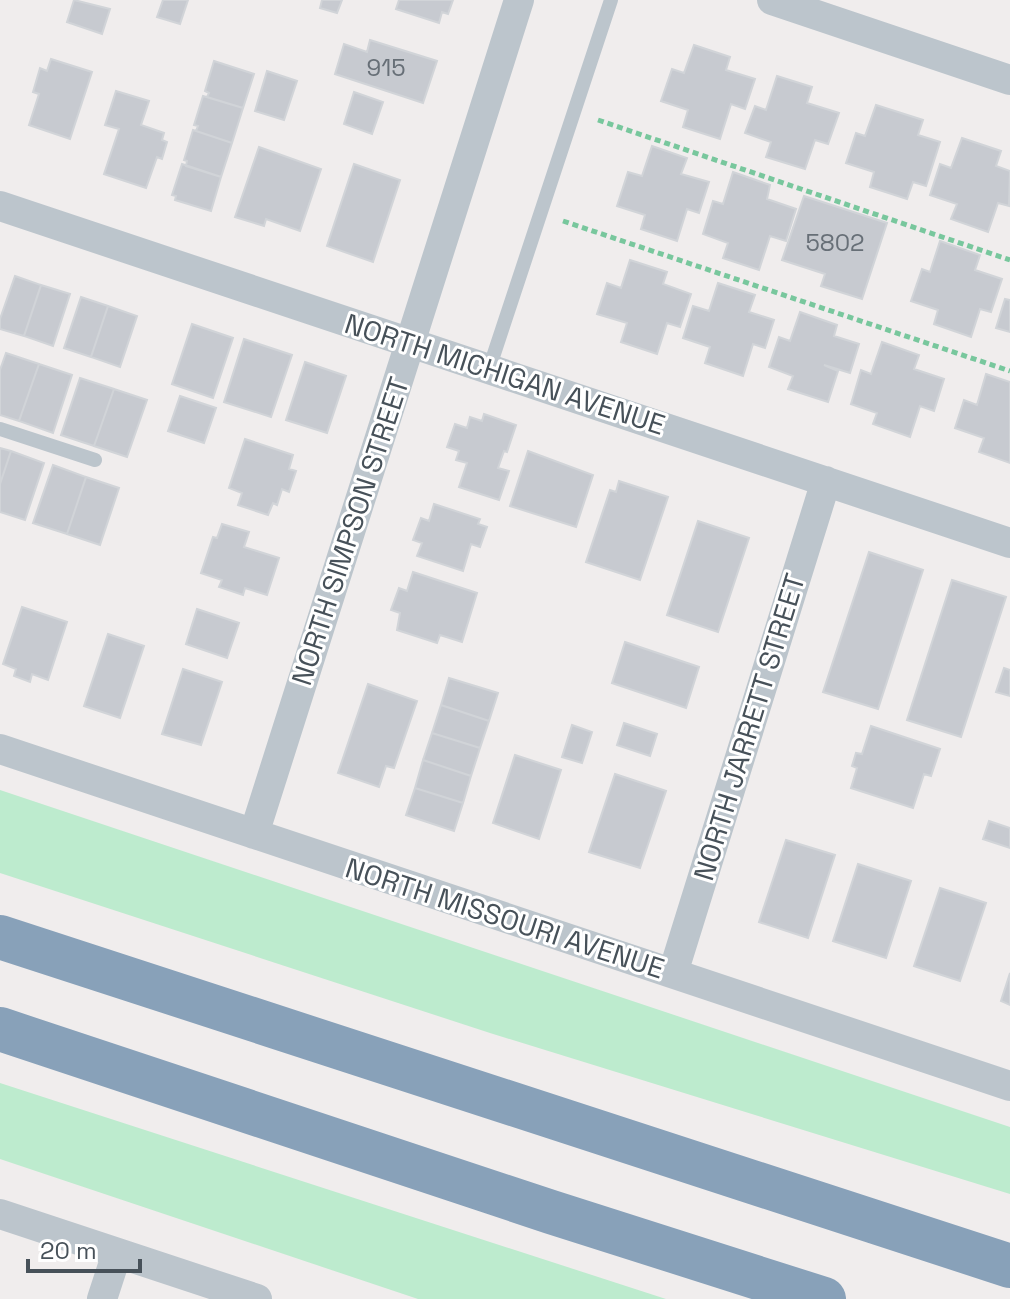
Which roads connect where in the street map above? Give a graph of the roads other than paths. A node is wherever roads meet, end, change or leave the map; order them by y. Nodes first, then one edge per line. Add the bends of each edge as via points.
1 (519, 0) edge
2 (611, 0) edge
3 (772, 0) edge
4 (1010, 80) edge
5 (0, 206) edge
6 (410, 343) junction
7 (489, 369) junction
8 (0, 429) edge
9 (95, 460) dead end
10 (826, 481) junction
11 (1010, 543) edge
12 (0, 749) edge
13 (254, 834) junction
14 (0, 937) edge
15 (673, 973) junction
16 (0, 1029) edge
17 (1010, 1086) edge
18 (0, 1214) edge
19 (117, 1253) junction
20 (1010, 1266) edge
21 (102, 1299) edge
22 (257, 1299) edge
23 (824, 1299) edge

1 - 6 street, NORTH SIMPSON STREET
2 - 7 lane
3 - 4 street
5 - 6 street, NORTH MICHIGAN AVENUE
6 - 7 street, NORTH MICHIGAN AVENUE
6 - 13 street, NORTH SIMPSON STREET
7 - 10 street, NORTH MICHIGAN AVENUE
8 - 9 lane
10 - 11 street, NORTH MICHIGAN AVENUE
10 - 15 street, NORTH JARRETT STREET
12 - 13 street, NORTH MISSOURI AVENUE
13 - 15 street, NORTH MISSOURI AVENUE
14 - 20 highway
15 - 17 street, NORTH MISSOURI AVENUE
16 - 23 highway
18 - 19 street
19 - 21 street
19 - 22 street

